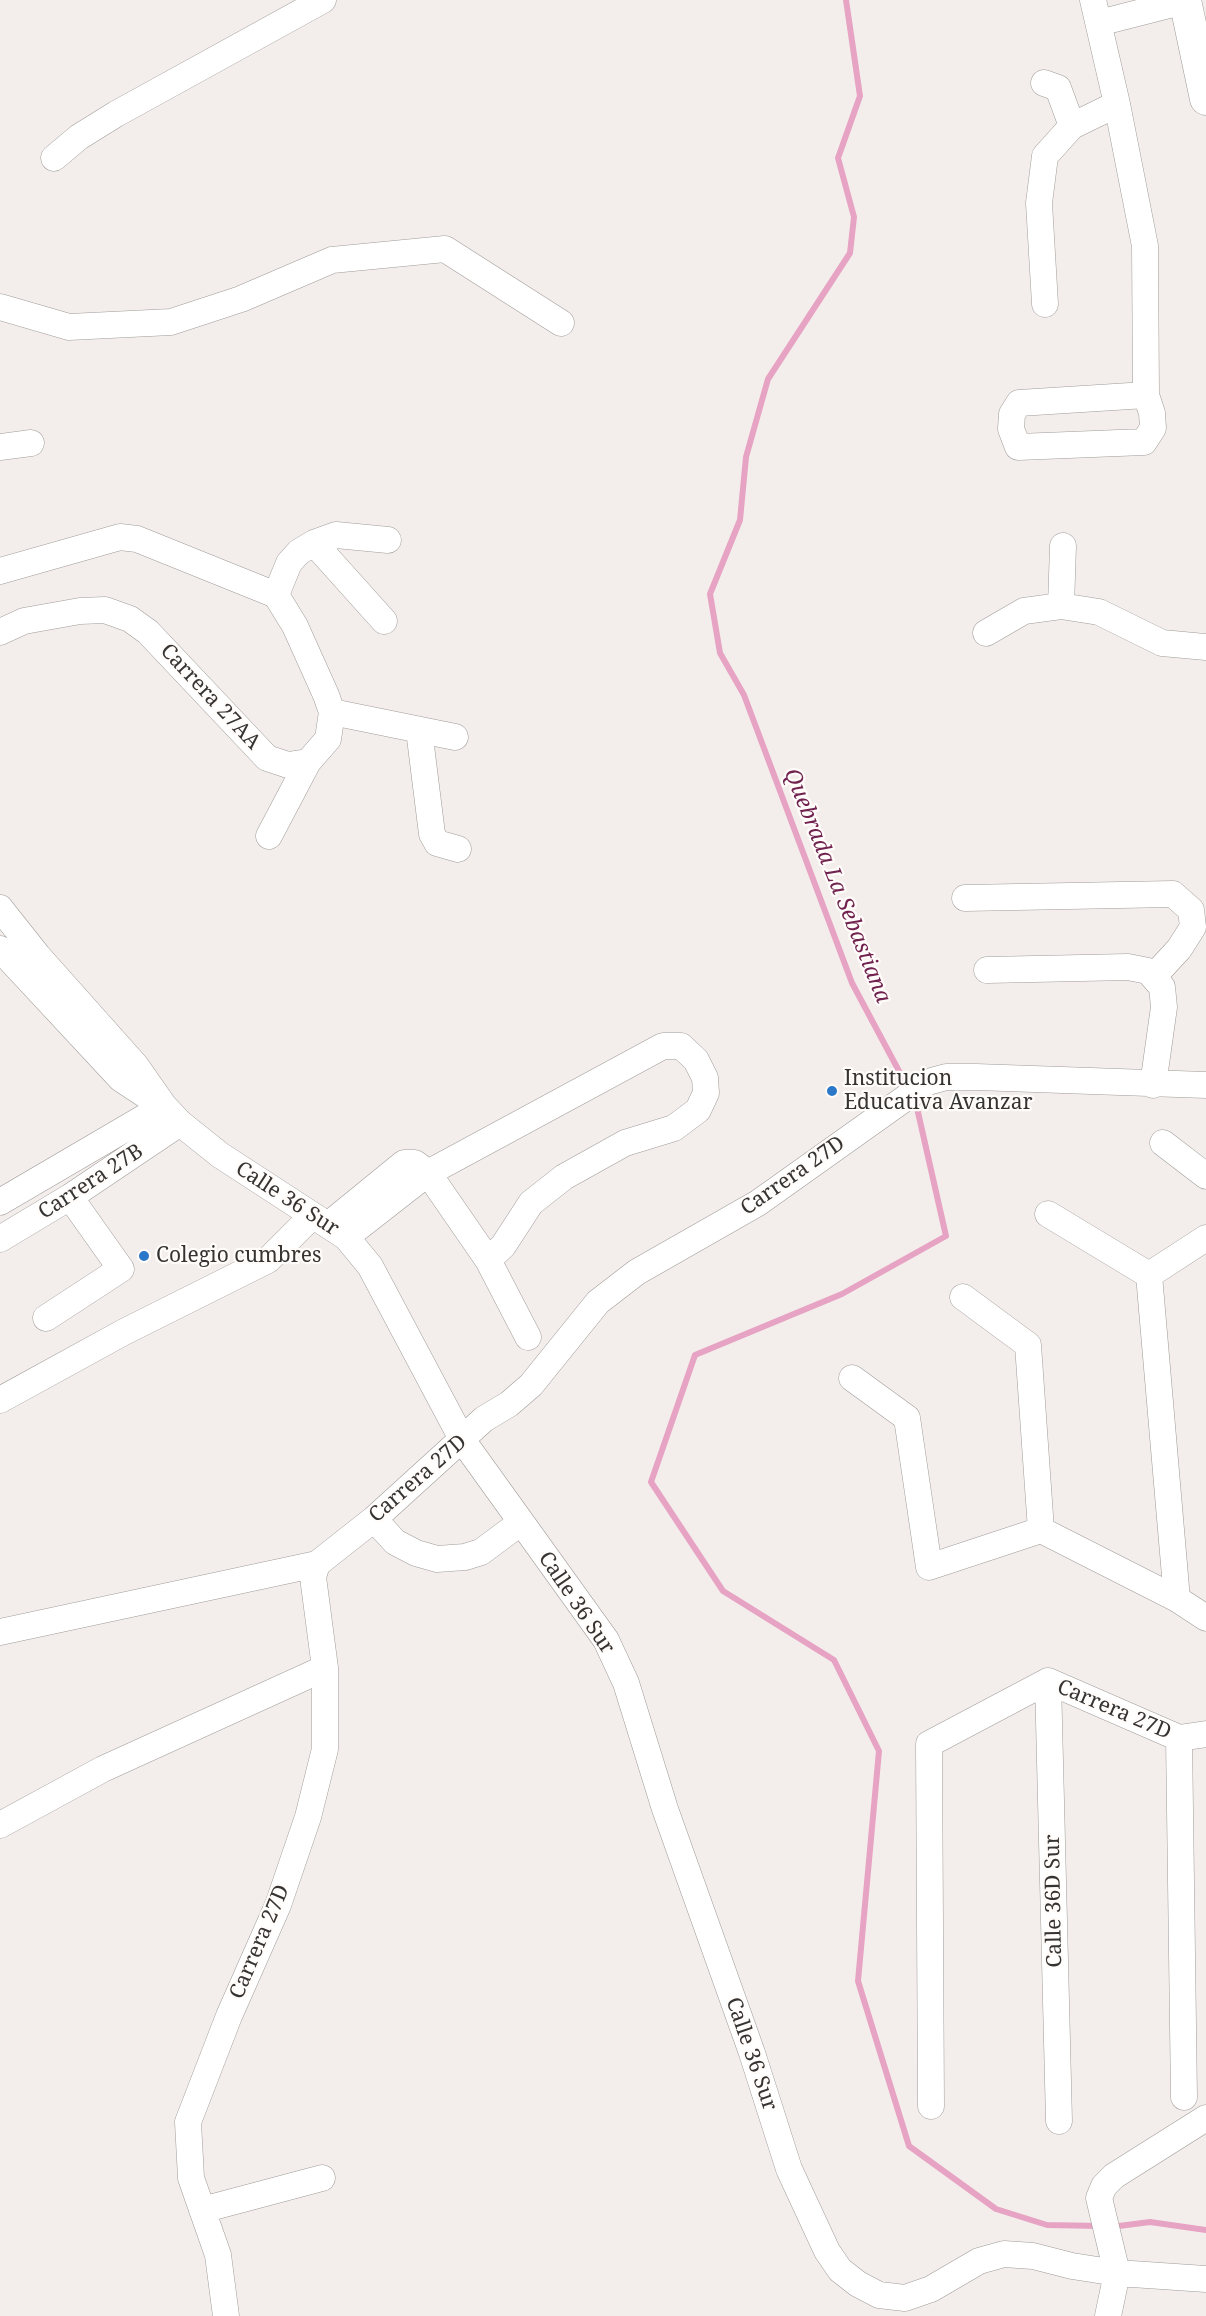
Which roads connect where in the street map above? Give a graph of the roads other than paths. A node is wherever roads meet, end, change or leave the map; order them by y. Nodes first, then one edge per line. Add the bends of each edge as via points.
1 (322, 0) edge
2 (1186, 3) edge
3 (1099, 7) edge
4 (1044, 83) dead end
5 (1206, 99) edge
6 (1118, 104) junction
7 (1072, 126) junction
8 (54, 158) dead end
9 (1045, 304) dead end
10 (0, 307) edge
11 (561, 323) dead end
12 (1146, 395) junction
13 (31, 443) dead end
14 (0, 447) edge
15 (388, 540) dead end
16 (314, 543) junction
17 (1063, 546) dead end
18 (0, 572) edge
19 (276, 595) junction
20 (1061, 606) junction
21 (384, 621) dead end
22 (0, 632) edge
23 (986, 633) dead end
24 (1206, 647) edge
25 (332, 712) junction
26 (418, 730) junction
27 (455, 737) dead end
28 (308, 762) junction
29 (269, 836) dead end
30 (458, 849) dead end
31 (965, 898) dead end
32 (0, 908) edge
33 (0, 950) edge
34 (987, 970) dead end
35 (8, 974) edge
36 (1154, 976) junction
37 (1201, 1082) edge
38 (1153, 1085) junction
39 (172, 1115) junction
40 (1163, 1143) dead end
41 (428, 1173) junction
42 (1206, 1176) edge
43 (70, 1197) junction
44 (0, 1202) edge
45 (1048, 1214) dead end
46 (329, 1226) junction
47 (0, 1239) edge
48 (1206, 1239) edge
49 (488, 1260) junction
50 (1149, 1275) junction
51 (963, 1297) dead end
52 (46, 1318) dead end
53 (528, 1337) dead end
54 (852, 1378) dead end
55 (0, 1400) edge
56 (463, 1441) junction
57 (374, 1519) junction
58 (520, 1523) junction
59 (1041, 1530) junction
60 (317, 1564) junction
61 (1177, 1599) junction
62 (1206, 1618) edge
63 (0, 1632) edge
64 (325, 1668) junction
65 (1048, 1681) junction
66 (1206, 1734) edge
67 (1179, 1738) junction
68 (0, 1825) edge
69 (1184, 2097) dead end
70 (931, 2106) dead end
71 (1206, 2118) edge
72 (1059, 2121) dead end
73 (322, 2178) dead end
74 (202, 2210) junction
75 (1116, 2266) junction
76 (1206, 2279) edge
77 (226, 2316) edge
78 (1108, 2316) edge

1 - 8 street via 116,114
2 - 3 street
2 - 5 main road
3 - 6 street
4 - 7 street via 1058,88
6 - 7 street
6 - 12 street via 1144,246
7 - 9 street via 1046,156 1044,167 1039,203
10 - 11 street via 69,327 171,322 241,299 332,260 445,249
12 - 12 street via 1153,428 1144,442 1018,447 1011,429 1012,414 1019,404
13 - 14 street
15 - 16 street via 336,535
16 - 19 street via 289,563
16 - 21 street
17 - 20 street
18 - 19 street via 120,537 137,539
19 - 25 street via 295,626
20 - 23 street via 1024,611
20 - 24 street via 1099,612 1162,643
22 - 28 street, Carrera 27AA via 24,621 80,610 105,610 130,619 167,649 267,758 288,765
25 - 26 street
25 - 28 street via 328,739
26 - 27 street
26 - 30 street via 432,834 437,843
28 - 29 street
31 - 36 street via 1173,894 1191,910 1193,927
32 - 39 street, Calle 36 Sur via 136,1066
33 - 35 street, Calle 36 Sur
34 - 36 street via 1128,967
35 - 39 street, Calle 36 Sur via 121,1079
36 - 38 street via 1162,987 1164,1007
37 - 38 street, Carrera 27D
38 - 56 street, Carrera 27D via 976,1077 946,1077 928,1082 758,1203 629,1278 598,1302 531,1385 484,1419
39 - 43 street, Carrera 27B
39 - 44 street
39 - 46 street, Calle 36 Sur via 220,1155
40 - 42 street
41 - 46 street
41 - 49 street
41 - 49 street via 663,1046 681,1046 696,1060 706,1086 698,1110 674,1128 625,1143 564,1177 531,1203 503,1246
43 - 47 street, Carrera 27B
43 - 52 street via 121,1269
45 - 50 street
46 - 55 street
46 - 56 street, Calle 36 Sur via 370,1266
48 - 50 street
49 - 53 street
50 - 61 street
51 - 59 street via 1028,1345
54 - 59 street via 906,1418 929,1567
56 - 57 street, Carrera 27D
56 - 58 street, Calle 36 Sur
57 - 58 street via 395,1542 437,1559 482,1552
57 - 60 street, Carrera 27D
58 - 75 street, Calle 36 Sur via 606,1640 626,1683 665,1809 789,2169 833,2261 858,2284 879,2295 905,2298 931,2289 979,2261 1004,2254 1033,2256 1072,2266
59 - 61 street
60 - 63 street
60 - 64 street, Carrera 27D via 313,1577
61 - 62 street
64 - 68 street via 103,1769
64 - 74 street, Carrera 27D via 325,1749 308,1816 278,1905 188,2122 191,2178
65 - 67 street, Carrera 27D
65 - 70 street, Carrera 27D via 929,1744
65 - 72 street, Calle 36D Sur
66 - 67 street, Carrera 27D
67 - 69 street
71 - 75 street via 1104,2186 1099,2198
73 - 74 street
74 - 77 street, Carrera 27D via 218,2255
75 - 76 street
75 - 78 street

